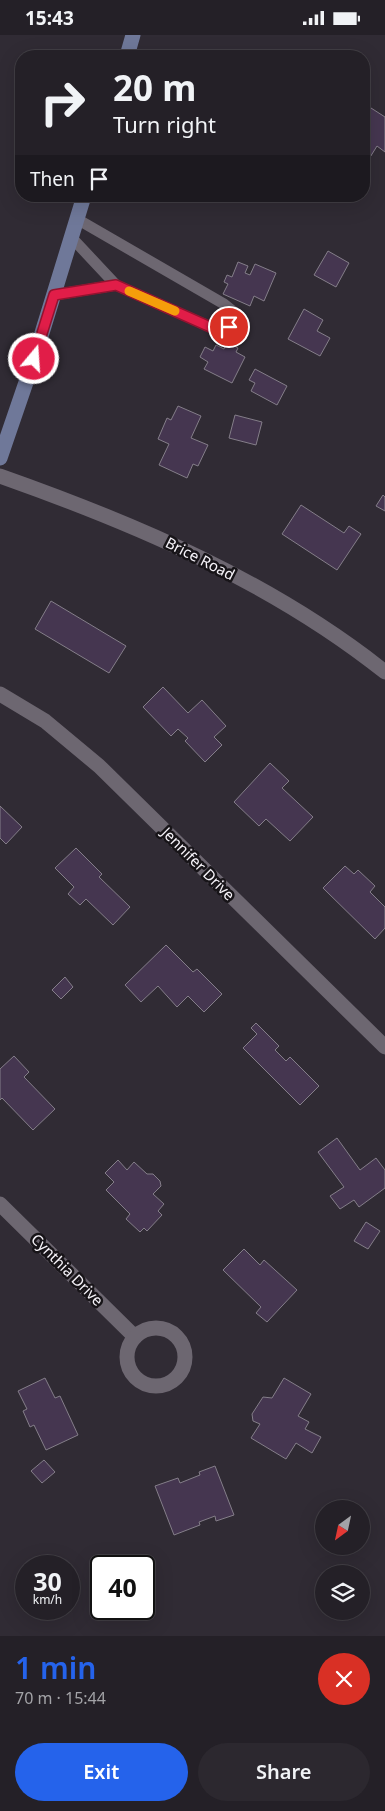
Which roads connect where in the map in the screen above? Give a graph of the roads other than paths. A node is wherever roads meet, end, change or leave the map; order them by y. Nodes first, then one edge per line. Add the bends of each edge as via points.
1 (133, 35) edge
2 (128, 50) edge
3 (82, 202) edge
4 (77, 219) junction
5 (72, 238) junction
6 (116, 285) junction
7 (54, 295) junction
8 (0, 458) edge
9 (0, 475) edge
10 (385, 672) edge
11 (0, 694) edge
12 (385, 1047) edge
13 (0, 1204) edge
14 (135, 1337) dead end

1 - 2 street
3 - 4 street
4 - 5 street
4 - 6 lane via 224,304 234,312 236,321 217,330
5 - 6 lane
5 - 7 street
6 - 7 lane
7 - 8 street
9 - 10 street, Brice Road via 129,524 197,557 309,617
11 - 12 street, Jennifer Drive via 45,721 99,766
13 - 14 street, Cynthia Drive

